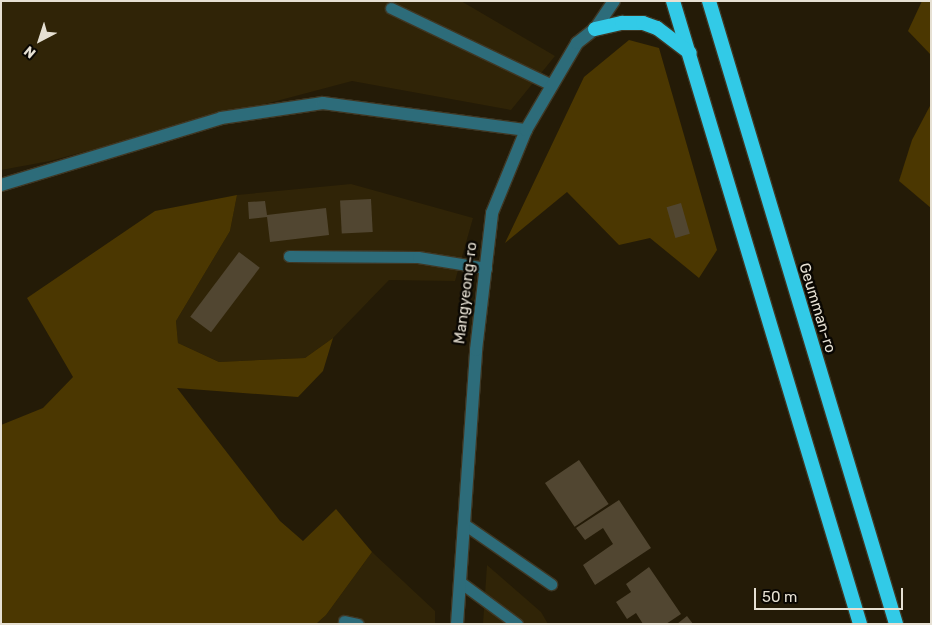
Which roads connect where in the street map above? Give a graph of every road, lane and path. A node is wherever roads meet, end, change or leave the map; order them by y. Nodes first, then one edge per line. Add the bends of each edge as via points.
1 (614, 1) edge
2 (673, 1) edge
3 (709, 1) edge
4 (391, 8) dead end
5 (595, 29) junction
6 (690, 53) junction
7 (552, 85) junction
8 (526, 130) junction
9 (1, 185) edge
10 (289, 256) dead end
11 (486, 268) junction
12 (464, 524) junction
13 (460, 582) junction
14 (551, 584) dead end
15 (344, 621) dead end
16 (358, 624) edge
17 (457, 624) edge
18 (516, 624) edge
19 (860, 624) edge
20 (896, 624) edge

1 - 5 street, Mangyeong-ro
2 - 6 highway
3 - 20 highway, Geumman-ro
4 - 7 lane
5 - 6 highway via 622,23 643,24 657,28
5 - 7 street, Mangyeong-ro via 577,44
6 - 19 highway
7 - 8 street, Mangyeong-ro
8 - 9 street via 323,103 221,118
8 - 11 street, Mangyeong-ro via 492,213
10 - 11 lane via 418,257
11 - 12 street, Mangyeong-ro via 476,350
12 - 13 street, Mangyeong-ro
12 - 14 lane
13 - 17 street, Mangyeong-ro
13 - 18 lane
15 - 16 lane

